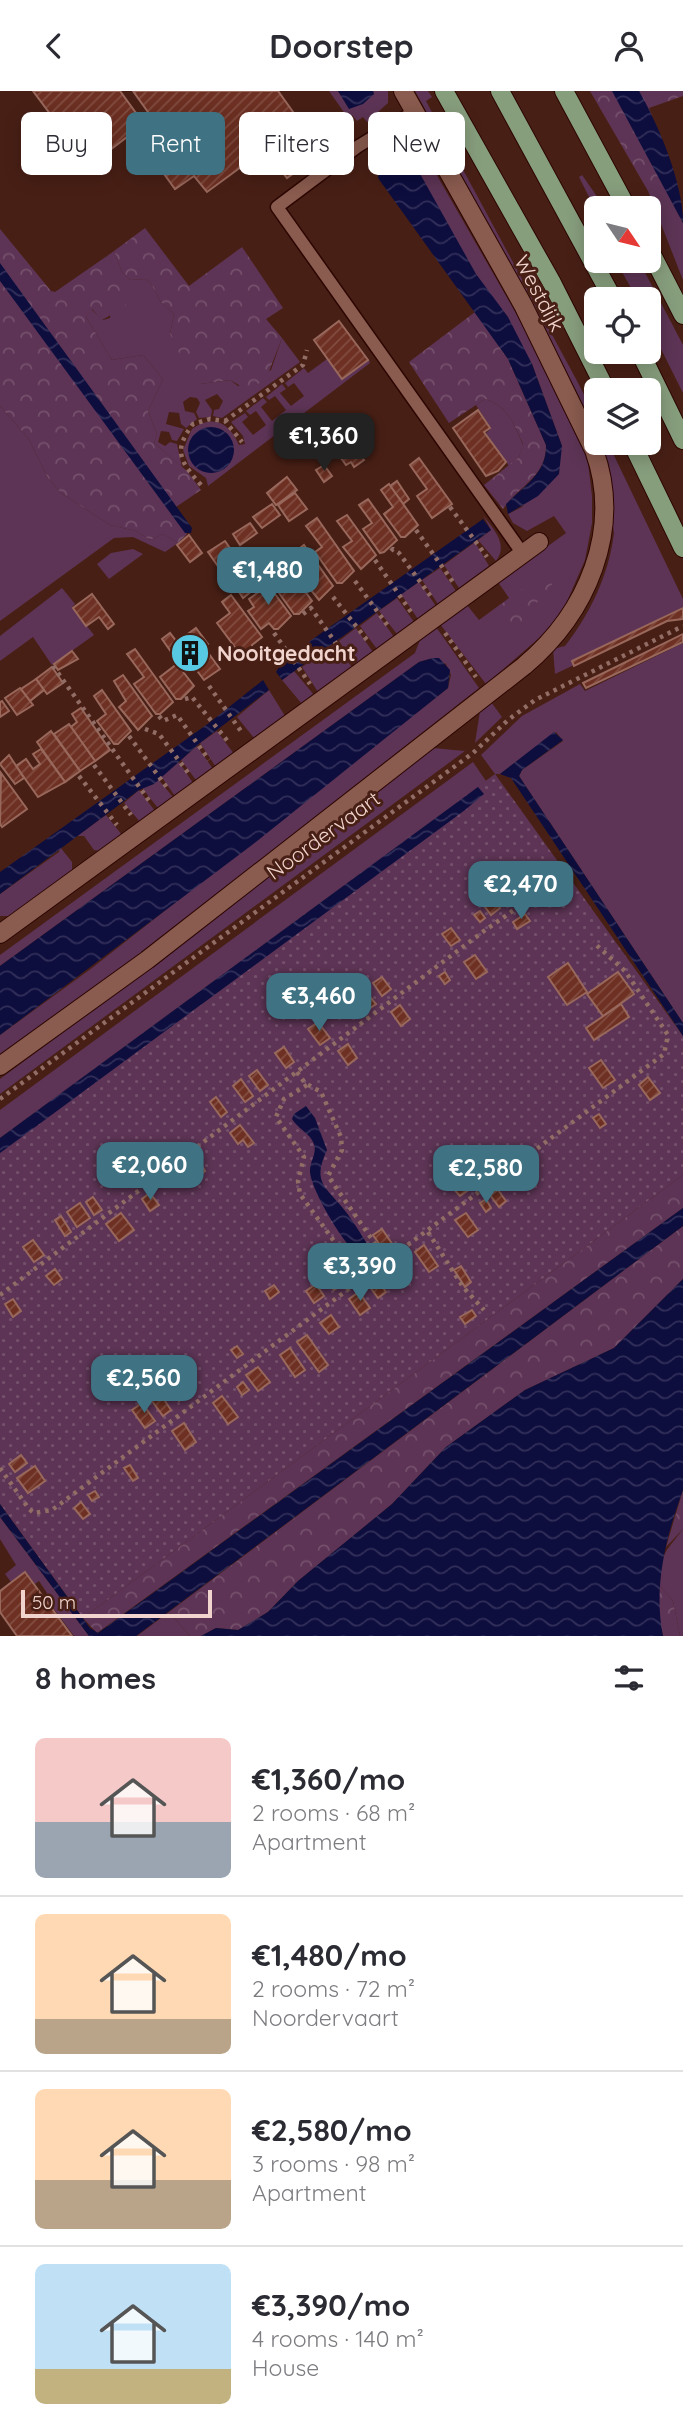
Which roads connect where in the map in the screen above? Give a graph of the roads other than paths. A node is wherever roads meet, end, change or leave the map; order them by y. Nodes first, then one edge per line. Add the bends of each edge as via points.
1 (403, 91) edge
2 (444, 91) edge
3 (500, 91) edge
4 (564, 91) edge
5 (415, 111) junction
6 (621, 196) edge
7 (661, 273) edge
8 (606, 287) edge
9 (683, 315) edge
10 (646, 364) edge
11 (600, 378) edge
12 (683, 440) edge
13 (638, 455) edge
14 (539, 542) dead end
15 (683, 548) edge
16 (523, 554) junction
17 (489, 694) joint
18 (0, 934) edge
19 (0, 1066) edge

1 - 5 street, Westdijk
2 - 11 main road, Westdijk
3 - 8 main road
4 - 6 main road
5 - 16 lane via 357,147 277,207
5 - 17 street, Westdijk via 523,305 602,472 601,544 580,600 539,654
7 - 9 main road
10 - 12 main road
13 - 15 main road
14 - 16 street
16 - 18 street
17 - 19 street, Noordervaart via 147,960

